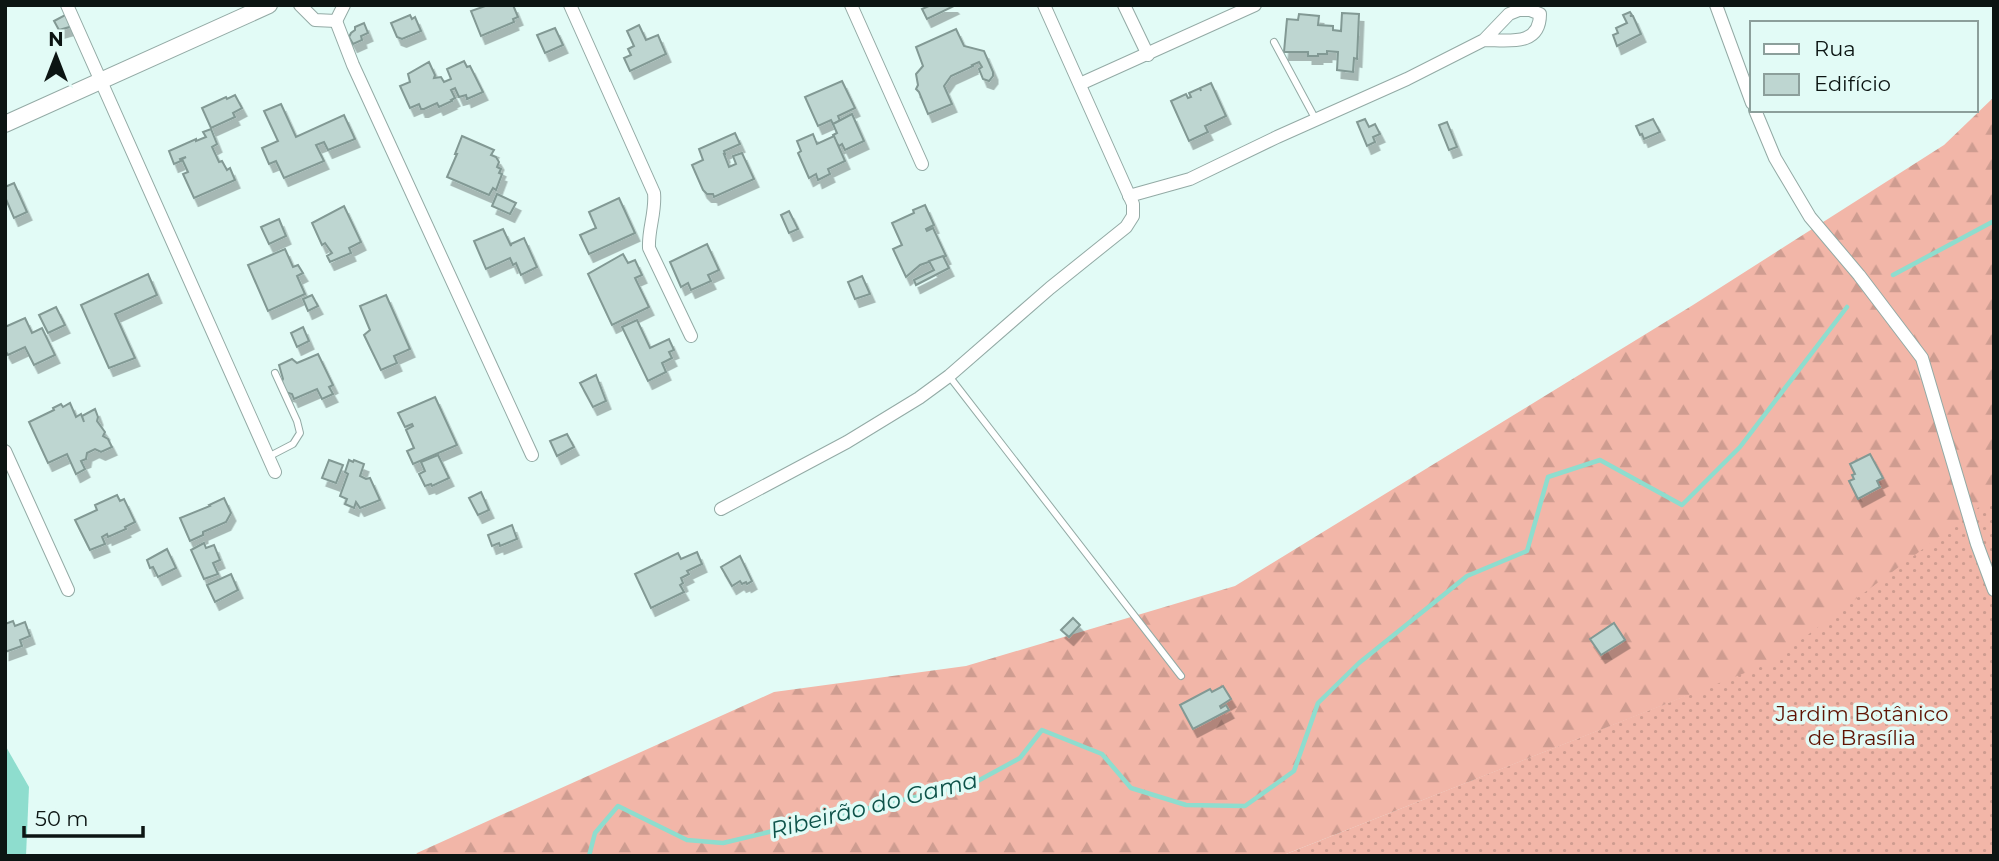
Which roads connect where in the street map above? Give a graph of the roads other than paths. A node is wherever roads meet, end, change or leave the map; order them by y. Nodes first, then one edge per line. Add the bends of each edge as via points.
1 (67, 5) edge
2 (269, 5) edge
3 (300, 5) edge
4 (344, 5) edge
5 (570, 5) edge
6 (851, 5) edge
7 (1044, 5) edge
8 (1124, 5) edge
9 (1255, 5) edge
10 (1716, 5) edge
11 (336, 21) junction
12 (1484, 40) dead end
13 (1274, 42) dead end
14 (1148, 55) junction
15 (101, 82) junction
16 (1080, 84) junction
17 (1750, 98) edge
18 (1756, 112) edge
19 (1316, 120) junction
20 (5, 124) edge
21 (922, 164) dead end
22 (1129, 196) junction
23 (691, 336) dead end
24 (275, 373) dead end
25 (949, 376) junction
26 (5, 451) edge
27 (532, 455) dead end
28 (268, 457) junction
29 (275, 472) dead end
30 (720, 509) dead end
31 (68, 590) dead end
32 (1994, 590) edge
33 (1181, 676) dead end

1 - 15 street
2 - 15 street
3 - 11 street via 315,20
4 - 11 street
5 - 23 street via 654,192 649,248
6 - 21 street
7 - 16 street
8 - 14 street
9 - 14 street
10 - 17 street
11 - 27 street
12 - 19 street
13 - 19 lane
14 - 16 street
15 - 20 street
15 - 28 street
16 - 22 street
18 - 32 street via 1775,158 1810,217 1922,358
19 - 22 street via 1190,179
22 - 25 street via 1133,216 1126,227
24 - 28 lane via 300,433 293,444
25 - 30 street via 847,442
25 - 33 lane
26 - 31 street
28 - 29 street

